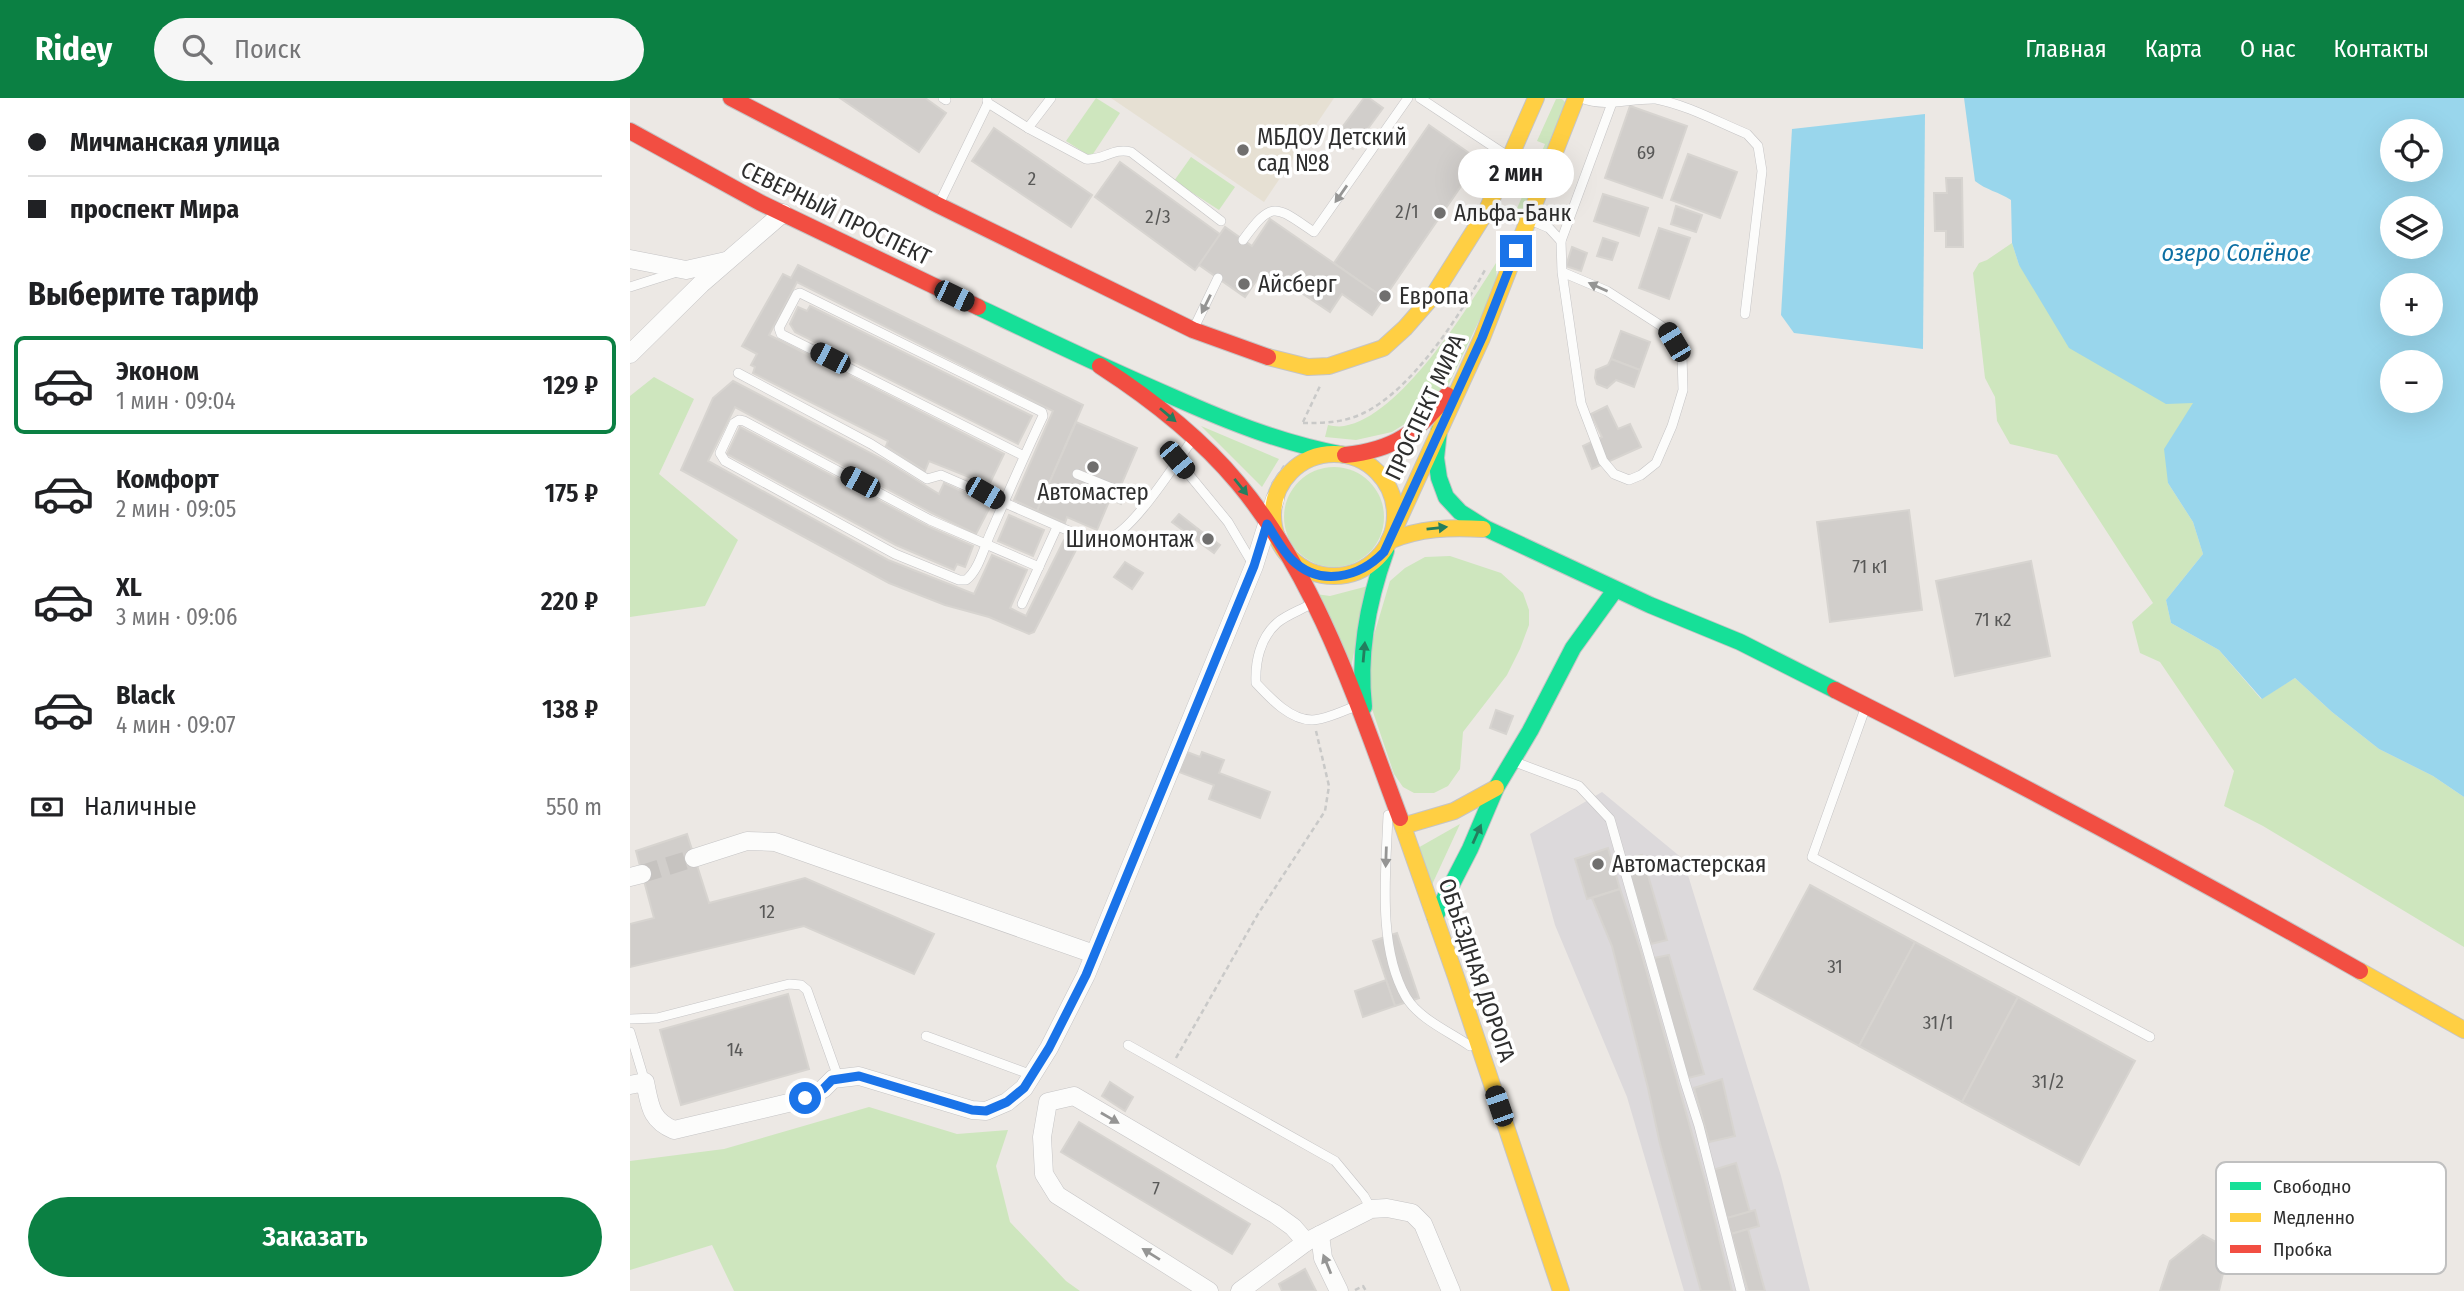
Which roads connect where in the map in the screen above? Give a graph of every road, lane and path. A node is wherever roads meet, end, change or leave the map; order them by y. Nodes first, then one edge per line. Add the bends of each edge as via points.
1 (731, 98) edge
2 (1051, 98) edge
3 (1408, 98) edge
4 (1420, 98) edge
5 (1536, 98) edge
6 (1579, 98) edge
7 (987, 100) edge
8 (1612, 103) junction
9 (1028, 128) junction
10 (630, 131) edge
11 (1511, 158) junction
12 (938, 205) junction
13 (783, 213) junction
14 (1529, 219) junction
15 (1222, 221) dead end
16 (1243, 240) dead end
17 (1561, 242) junction
18 (630, 259) edge
19 (728, 260) junction
20 (686, 270) junction
21 (1562, 272) junction
22 (1218, 278) dead end
23 (630, 287) edge
24 (1745, 314) dead end
25 (1193, 330) junction
26 (1482, 338) junction
27 (630, 354) edge
28 (1100, 366) junction
29 (1329, 366) junction
30 (738, 373) dead end
31 (1439, 430) junction
32 (1195, 437) junction
33 (1296, 446) junction
34 (1345, 455) junction
35 (1024, 456) junction
36 (1177, 460) junction
37 (1077, 474) dead end
38 (1275, 499) junction
39 (1146, 502) junction
40 (1254, 503) junction
41 (1003, 504) junction
42 (1267, 524) junction
43 (1057, 527) junction
44 (1488, 529) junction
45 (1389, 541) junction
46 (985, 545) junction
47 (1283, 550) junction
48 (1254, 566) junction
49 (1039, 568) junction
50 (1615, 590) junction
51 (1314, 602) junction
52 (1022, 604) dead end
53 (1866, 705) junction
54 (1357, 706) junction
55 (1313, 721) junction
56 (1373, 744) junction
57 (1514, 761) junction
58 (1496, 788) junction
59 (1389, 789) junction
60 (1403, 826) junction
61 (694, 858) tunnel mouth
62 (1435, 917) junction
63 (1094, 954) junction
64 (630, 1019) edge
65 (2464, 1030) edge
66 (630, 1032) edge
67 (926, 1036) dead end
68 (2150, 1037) dead end
69 (1128, 1045) dead end
70 (1481, 1054) junction
71 (1170, 1069) junction
72 (1032, 1075) junction
73 (838, 1077) junction
74 (637, 1083) edge
75 (1371, 1209) junction
76 (1313, 1239) junction
77 (1209, 1291) edge
78 (1240, 1291) edge
79 (1339, 1291) edge
80 (1352, 1291) edge
81 (1366, 1291) edge
82 (1451, 1291) edge
83 (1561, 1291) edge
84 (1741, 1291) edge

1 - 12 main road
2 - 9 lane
3 -> 16 lane via 1314,232 1276,210 1262,214
4 - 11 lane
5 - 11 main road
6 - 8 lane
6 - 14 main road, ПРОСПЕКТ МИРА
7 - 9 lane
7 - 12 lane
8 - 17 lane
8 - 24 lane via 1625,98 1656,99 1747,135 1759,146 1762,171
9 - 15 lane via 1086,159 1117,150 1131,152
10 - 13 main road, СЕВЕРНЫЙ ПРОСПЕКТ
11 - 29 main road via 1458,260 1405,328 1383,348
12 - 25 main road
13 - 19 street
13 - 28 main road, СЕВЕРНЫЙ ПРОСПЕКТ
14 - 17 lane via 1549,228
14 - 26 main road, ПРОСПЕКТ МИРА
17 - 21 lane
18 - 20 street
19 - 20 street
19 - 27 street
20 - 23 lane
21 -> 21 lane via 1581,403 1603,461 1614,474 1629,480 1656,463 1672,426 1684,390 1682,355 1667,329 1607,291
22 -> 25 lane
25 - 29 main road via 1286,363
26 - 31 main road, ПРОСПЕКТ МИРА
26 - 34 main road via 1453,387 1405,439 1368,454
28 -> 32 main road
28 - 33 main road
29 - 33 path
30 - 41 lane via 927,479 941,475
31 - 44 main road via 1438,478 1446,496 1460,512
31 - 45 main road, ПРОСПЕКТ МИРА
32 - 36 lane
32 -> 40 main road
33 - 34 main road
33 - 40 path via 1265,495
34 - 38 main road via 1329,454 1300,464
34 - 45 main road via 1370,466 1387,484 1395,507
35 - 35 lane via 1042,412 797,294 779,328 782,334
35 - 41 lane
36 - 39 lane
36 - 48 lane via 1228,523
37 - 39 lane
38 - 42 street
38 - 47 main road via 1274,528
39 - 43 lane via 1121,532 1108,539 1085,538
40 - 42 main road
41 - 43 lane
41 - 46 lane
42 - 47 main road
42 - 48 street
43 - 49 lane
45 -> 44 main road via 1435,527
44 - 50 main road
45 - 47 main road via 1384,552 1364,569 1339,577 1314,574
56 -> 45 main road, ПРОСПЕКТ МИРА via 1363,704 1363,664 1373,594
46 - 46 lane via 744,421 734,423 721,450 725,461 895,554 959,580 972,576
46 - 49 lane
47 - 51 main road
48 - 63 street
49 - 52 lane
50 - 53 main road via 1740,642
50 - 57 main road via 1573,648
51 - 54 main road
51 - 55 lane via 1277,623 1259,650 1255,666 1256,683 1265,693 1282,708
53 - 65 main road via 2255,911
53 - 68 lane via 1812,858
54 - 55 lane
54 - 56 main road
55 - 71 path via 1329,786 1325,811 1258,914
56 - 59 main road, ОБЪЕЗДНАЯ ДОРОГА
57 - 58 main road
57 - 84 lane via 1579,786 1610,819 1699,1126
58 - 60 main road via 1454,811
62 -> 58 main road
59 - 60 main road, ОБЪЕЗДНАЯ ДОРОГА
59 -> 70 lane via 1388,940 1397,974 1407,998 1421,1013
60 - 62 main road, ОБЪЕЗДНАЯ ДОРОГА
61 - 63 street via 747,841 775,842
62 - 70 main road, ОБЪЕЗДНАЯ ДОРОГА
63 - 72 street
64 - 73 lane via 657,1018 789,984 801,985 807,990
66 - 74 lane
67 - 72 lane
69 - 71 lane
70 - 83 main road, ОБЪЕЗДНАЯ ДОРОГА
71 - 75 lane via 1335,1161
72 - 73 street via 1007,1102 986,1111 859,1076
73 - 74 street via 805,1098 674,1130 653,1114
75 - 76 street
75 - 82 street via 1387,1208 1418,1218
77 -> 76 street via 1057,1195 1044,1174 1042,1137 1048,1102 1074,1097
76 - 78 street
79 -> 76 street
80 - 81 path via 1363,1286

